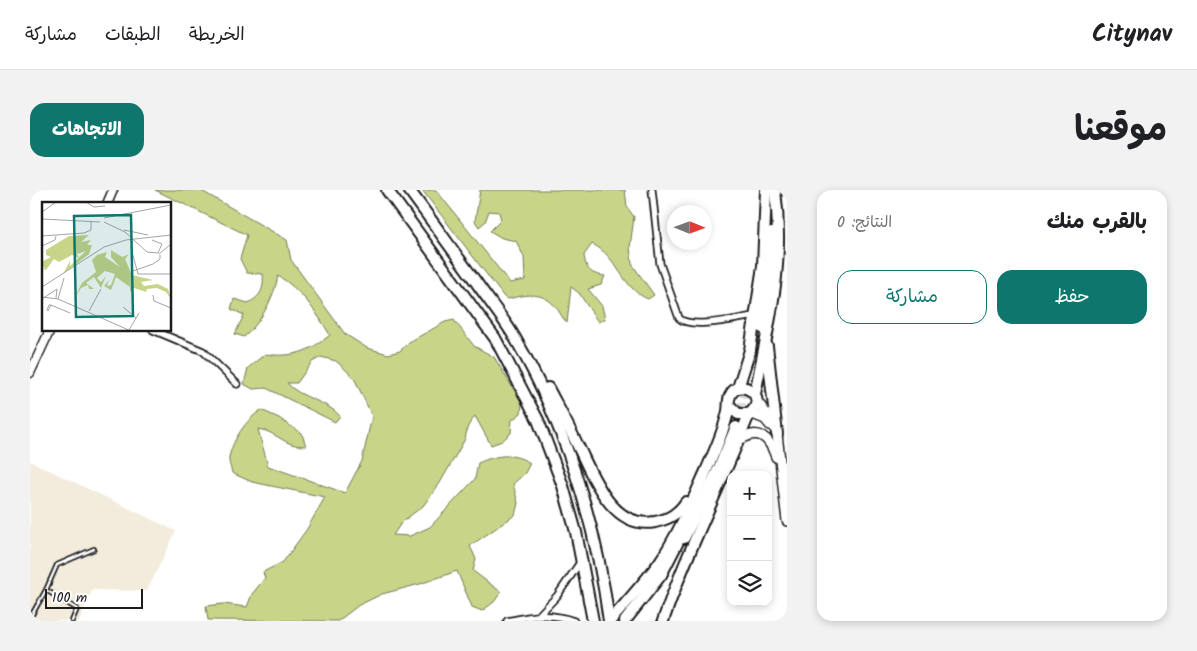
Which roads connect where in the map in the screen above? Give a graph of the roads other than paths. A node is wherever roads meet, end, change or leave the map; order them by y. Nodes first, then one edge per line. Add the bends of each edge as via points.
1 (113, 190) edge
2 (387, 190) edge
3 (409, 190) edge
4 (652, 190) edge
5 (766, 190) edge
6 (774, 190) edge
7 (108, 202) edge
8 (755, 316) junction
9 (50, 331) edge
10 (155, 331) edge
11 (515, 338) junction
12 (766, 339) junction
13 (30, 373) edge
14 (750, 380) tunnel mouth
15 (237, 384) dead end
16 (738, 388) junction
17 (756, 398) junction
18 (729, 404) junction
19 (747, 414) junction
20 (736, 427) tunnel mouth
21 (777, 434) junction
22 (738, 442) junction
23 (777, 458) junction
24 (700, 483) junction
25 (705, 498) junction
26 (784, 501) junction
27 (787, 521) edge
28 (94, 549) dead end
29 (582, 559) junction
30 (661, 575) junction
31 (46, 590) junction
32 (539, 614) junction
33 (628, 617) edge
34 (30, 618) edge
35 (72, 621) edge
36 (507, 621) edge
37 (574, 621) edge
38 (593, 621) edge
39 (609, 621) edge
40 (664, 621) edge

1 - 7 main road
2 - 29 highway via 495,338 517,376 560,478
3 - 11 highway
4 - 8 street via 660,264 679,318 685,323 700,323
5 - 8 highway via 764,253
6 - 12 highway via 778,266
6 - 14 highway via 770,268
8 - 16 highway via 746,369
9 - 13 main road
10 - 15 street via 203,351
11 - 24 highway via 547,386 601,492 620,513 639,522 662,521 680,511
11 - 39 highway via 554,416 575,474 595,546
12 - 17 highway
12 - 21 highway
16 - 17 highway via 746,388
16 - 18 highway via 730,396
17 - 19 highway via 755,408
17 - 21 main road
18 - 19 highway via 734,412
18 - 24 highway via 722,434
19 - 22 highway
19 - 23 main road via 762,417 770,426
19 - 30 highway via 731,425 698,502
20 - 25 highway
21 - 26 main road
22 - 23 main road via 751,435 764,436
22 - 40 highway via 682,568
23 - 26 main road
24 - 39 highway via 659,562
25 - 30 highway
25 - 40 highway
26 - 27 main road
28 - 31 lane via 56,565
29 - 32 street via 557,596
29 - 38 highway
30 - 33 highway
31 - 34 lane
31 - 35 lane via 77,609
32 - 36 street
32 - 37 street

